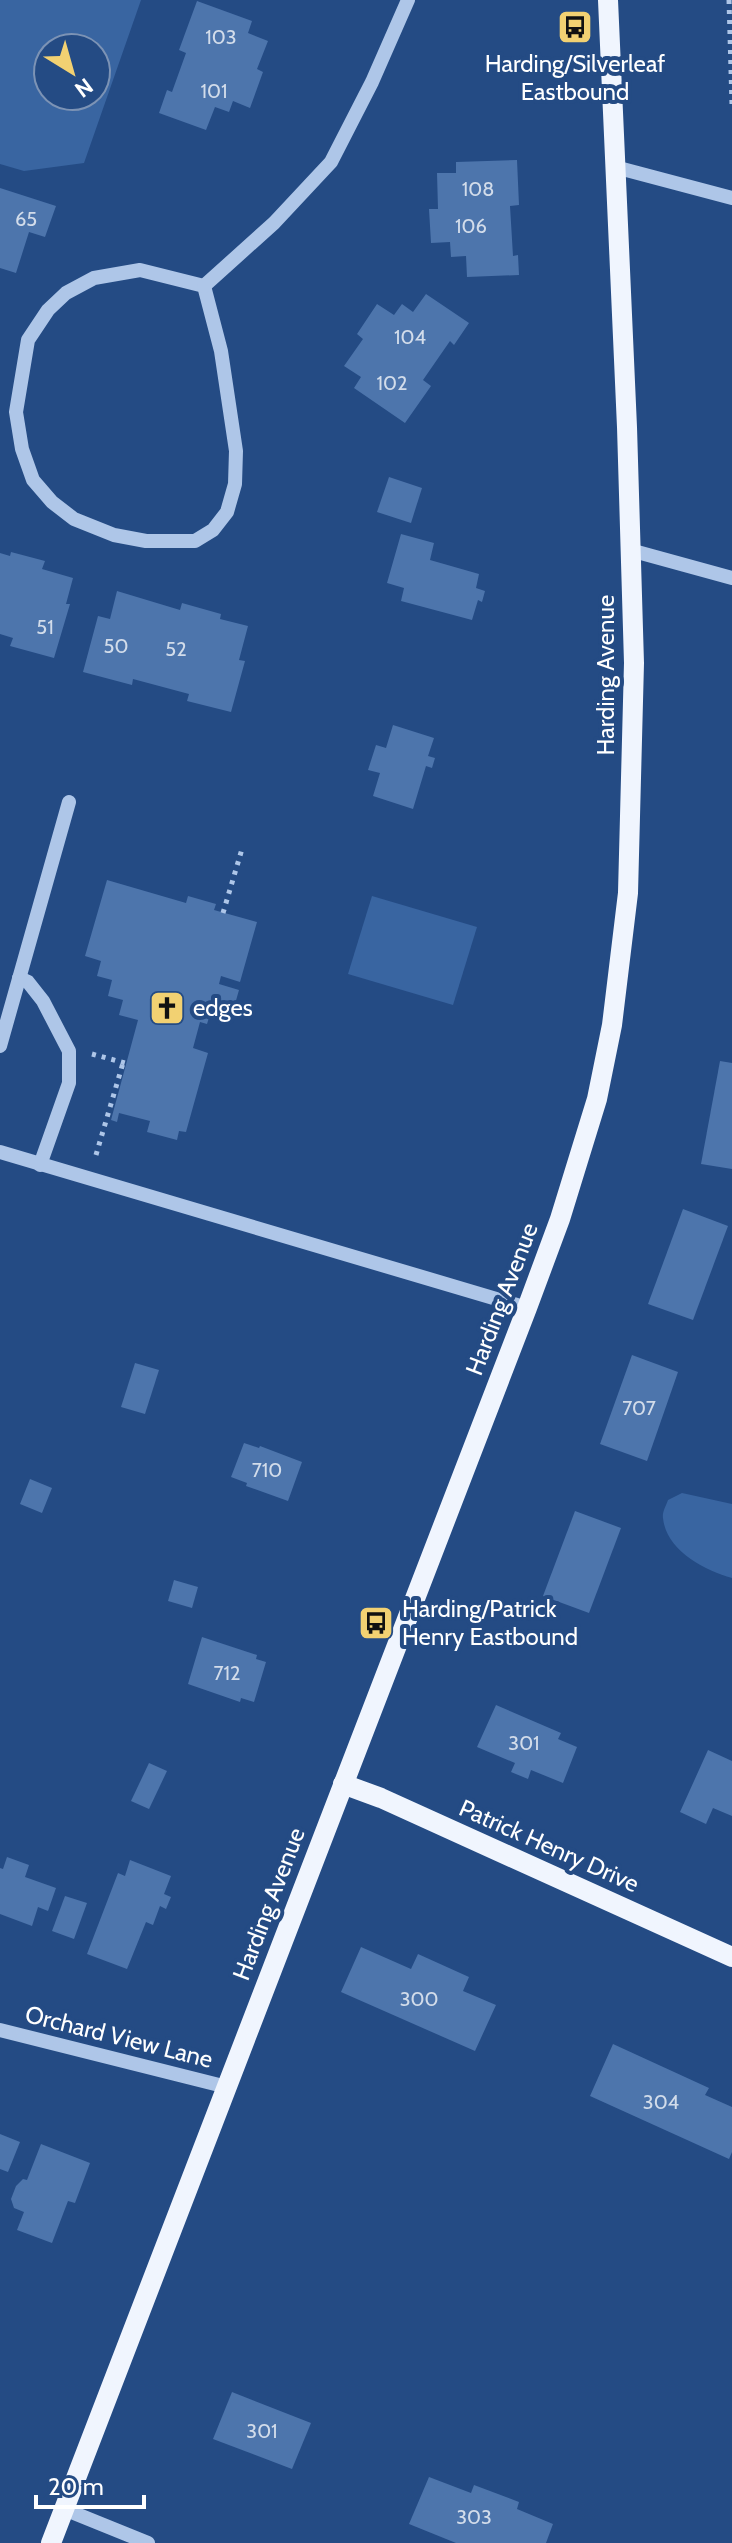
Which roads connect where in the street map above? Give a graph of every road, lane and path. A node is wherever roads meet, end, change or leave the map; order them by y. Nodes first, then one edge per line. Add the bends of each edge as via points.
1 (408, 0) edge
2 (608, 0) edge
3 (729, 0) edge
4 (732, 105) edge
5 (615, 167) junction
6 (732, 198) edge
7 (204, 286) junction
8 (630, 550) junction
9 (732, 578) edge
10 (69, 802) dead end
11 (242, 849) dead end
12 (223, 913) dead end
13 (19, 978) junction
14 (0, 1046) edge
15 (92, 1054) dead end
16 (98, 1151) dead end
17 (0, 1152) edge
18 (40, 1165) junction
19 (527, 1308) junction
20 (343, 1784) junction
21 (732, 1957) edge
22 (0, 2030) edge
23 (227, 2087) junction
24 (64, 2509) junction
25 (51, 2543) edge
26 (148, 2543) edge

1 - 7 street via 331,162
2 - 5 main road, Harding Avenue
3 - 4 path
5 - 6 street
5 - 8 main road, Harding Avenue
7 - 7 street via 140,270 94,278 66,293 28,340 16,412 22,449 33,480 74,519 146,541 195,541 227,512 236,451 221,351
8 - 9 street
8 - 19 main road, Harding Avenue via 634,663 628,893 612,1025 583,1150
10 - 13 street
11 - 12 path
13 - 14 street
13 - 18 street via 43,1001 69,1051 69,1083
15 - 16 path via 125,1063
17 - 18 street
18 - 19 street
19 - 20 main road, Harding Avenue
20 - 21 main road, Patrick Henry Drive
20 - 23 main road, Harding Avenue
22 - 23 street, Orchard View Lane
23 - 24 main road, Harding Avenue
24 - 25 main road, Harding Avenue
24 - 26 street

